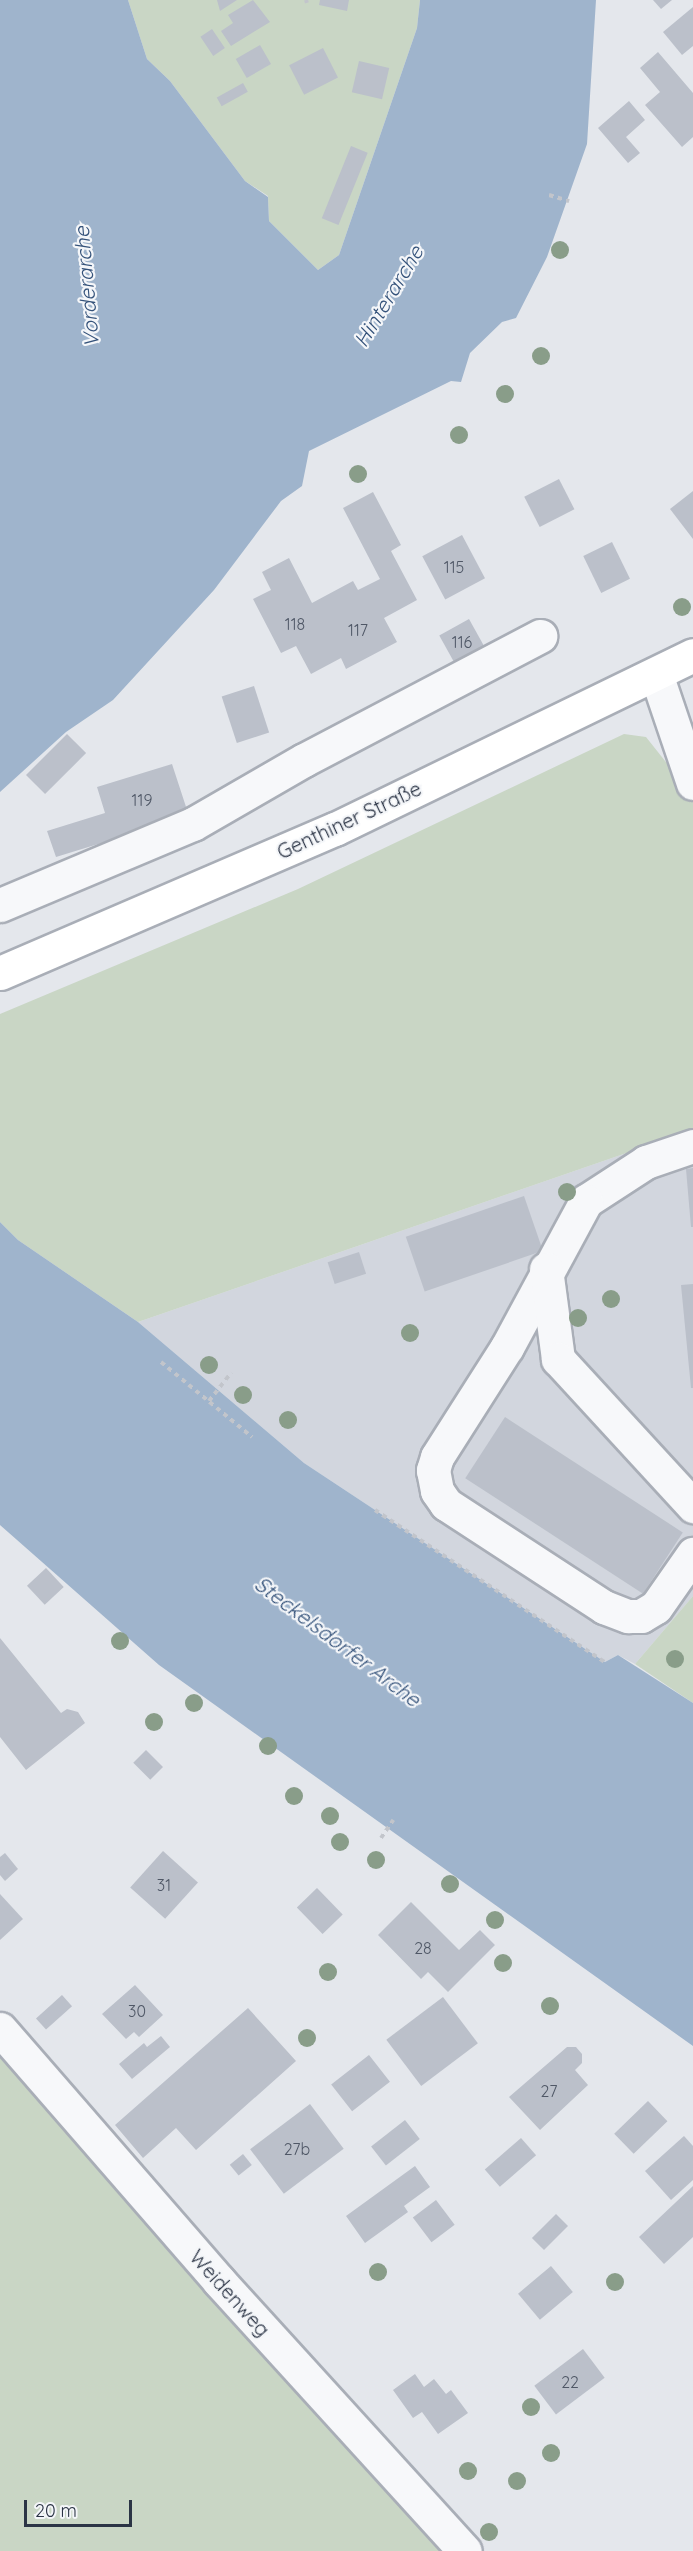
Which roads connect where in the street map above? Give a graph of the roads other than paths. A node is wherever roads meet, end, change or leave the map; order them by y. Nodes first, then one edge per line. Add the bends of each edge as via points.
1 (540, 636) dead end
2 (693, 655) edge
3 (656, 674) junction
4 (693, 783) edge
5 (0, 906) edge
6 (0, 973) edge
7 (693, 1146) edge
8 (546, 1269) junction
9 (693, 1506) edge
10 (693, 1554) edge
11 (0, 2029) edge
12 (465, 2551) edge

1 - 5 street via 304,760 193,824
2 - 3 main road, Genthiner Straße
3 - 4 street
3 - 6 main road, Genthiner Straße via 335,829
7 - 8 street via 646,1162 586,1201
8 - 9 street via 558,1359
8 - 10 street via 507,1347 437,1457 433,1470 437,1491 456,1510 604,1607 628,1616 642,1616 656,1607
11 - 12 street, Weidenweg via 219,2281

